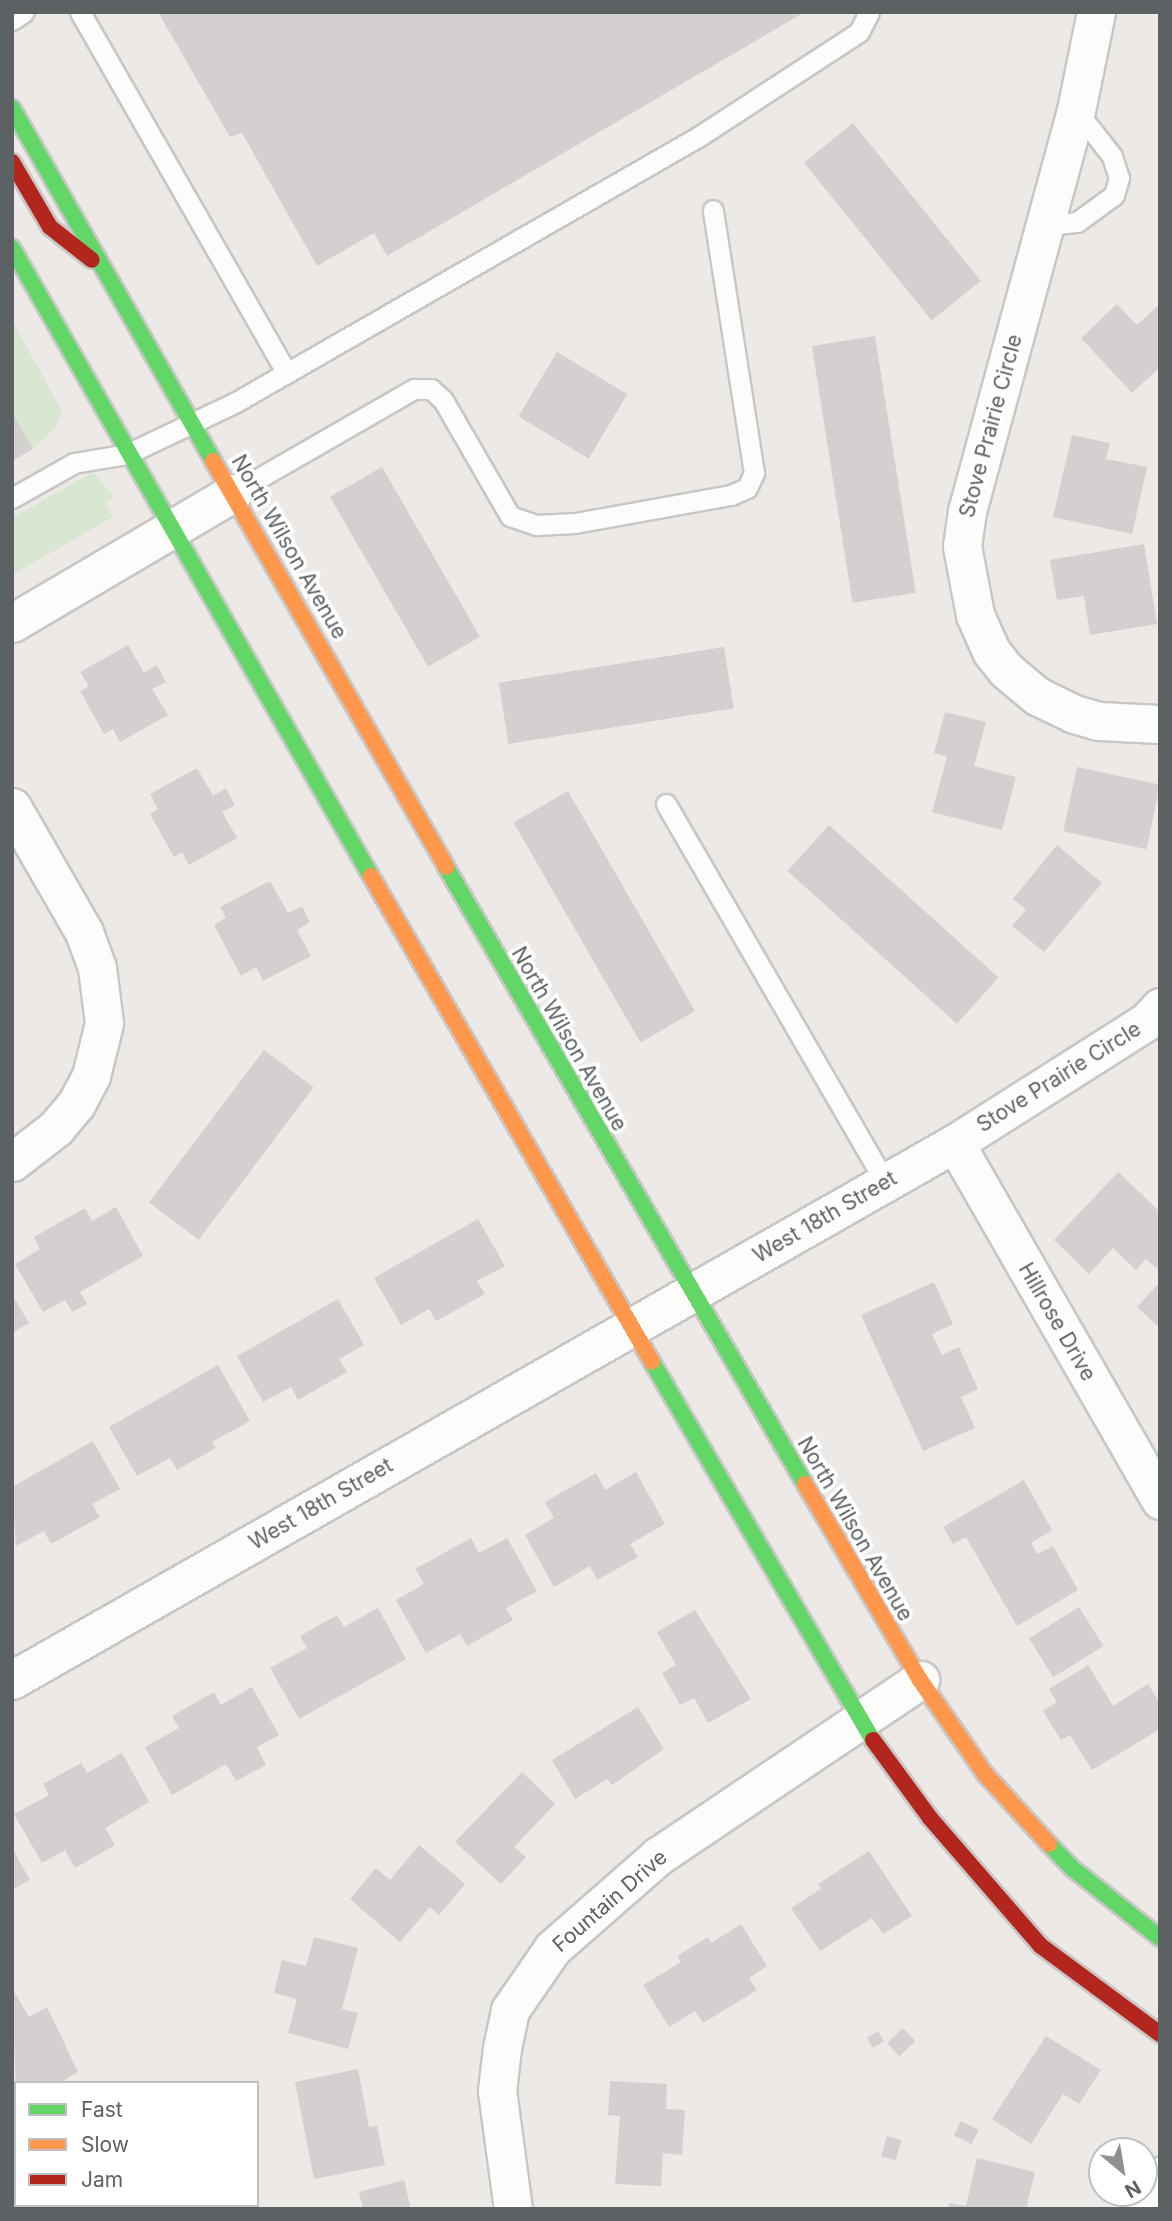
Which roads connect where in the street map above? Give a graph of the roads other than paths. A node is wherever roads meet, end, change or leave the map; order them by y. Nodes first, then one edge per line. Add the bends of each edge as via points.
1 (23, 12) edge
2 (80, 12) edge
3 (869, 12) edge
4 (1096, 12) edge
5 (12, 20) edge
6 (12, 108) edge
7 (1076, 110) junction
8 (12, 162) edge
9 (713, 211) dead end
10 (1043, 226) junction
11 (12, 248) edge
12 (107, 272) junction
13 (287, 373) junction
14 (194, 420) junction
15 (127, 454) junction
16 (233, 493) junction
17 (12, 498) edge
18 (173, 529) junction
19 (12, 623) edge
20 (1160, 724) edge
21 (666, 804) dead end
22 (12, 807) edge
23 (1160, 1007) edge
24 (955, 1143) junction
25 (12, 1162) edge
26 (885, 1182) junction
27 (695, 1291) junction
28 (631, 1328) junction
29 (1160, 1500) edge
30 (12, 1680) edge
31 (920, 1680) junction
32 (860, 1722) junction
33 (1160, 1938) edge
34 (1160, 2034) edge
35 (513, 2209) edge

1 - 5 lane
2 - 13 lane
3 - 13 lane via 859,32 698,137
4 - 7 street, Stove Prairie Circle
6 - 12 main road, North Wilson Avenue
7 - 10 street, Stove Prairie Circle
7 - 10 lane via 1112,156 1119,178 1102,207 1077,222
8 - 12 main road via 50,227
9 - 16 lane via 754,473 747,488 732,495 536,526 510,516 443,400 431,390 414,389
10 - 20 street, Stove Prairie Circle via 967,511 962,546 970,601 991,651 1037,696 1098,721
11 - 15 main road
12 - 14 main road, North Wilson Avenue
13 - 14 lane
14 - 15 lane
14 - 16 main road, North Wilson Avenue
15 - 17 lane via 74,463
15 - 18 main road
16 - 18 street
16 - 27 main road, North Wilson Avenue via 553,1055
18 - 19 street
18 - 28 main road
21 - 26 lane
22 - 25 street via 84,932 97,968 104,1023 91,1076 76,1104 55,1128
23 - 24 street, Stove Prairie Circle via 1137,1028
24 - 26 street, West 18th Street
24 - 29 street, Hillrose Drive
26 - 27 street, West 18th Street
27 - 28 street, West 18th Street
27 - 31 main road, North Wilson Avenue
28 - 30 street, West 18th Street
28 - 32 main road
31 - 32 street, Fountain Drive
31 - 33 main road, North Wilson Avenue via 985,1774 1072,1868
32 - 34 main road via 930,1818 1041,1946
32 - 35 street, Fountain Drive via 658,1856 553,1948 510,2010 502,2048 497,2091

